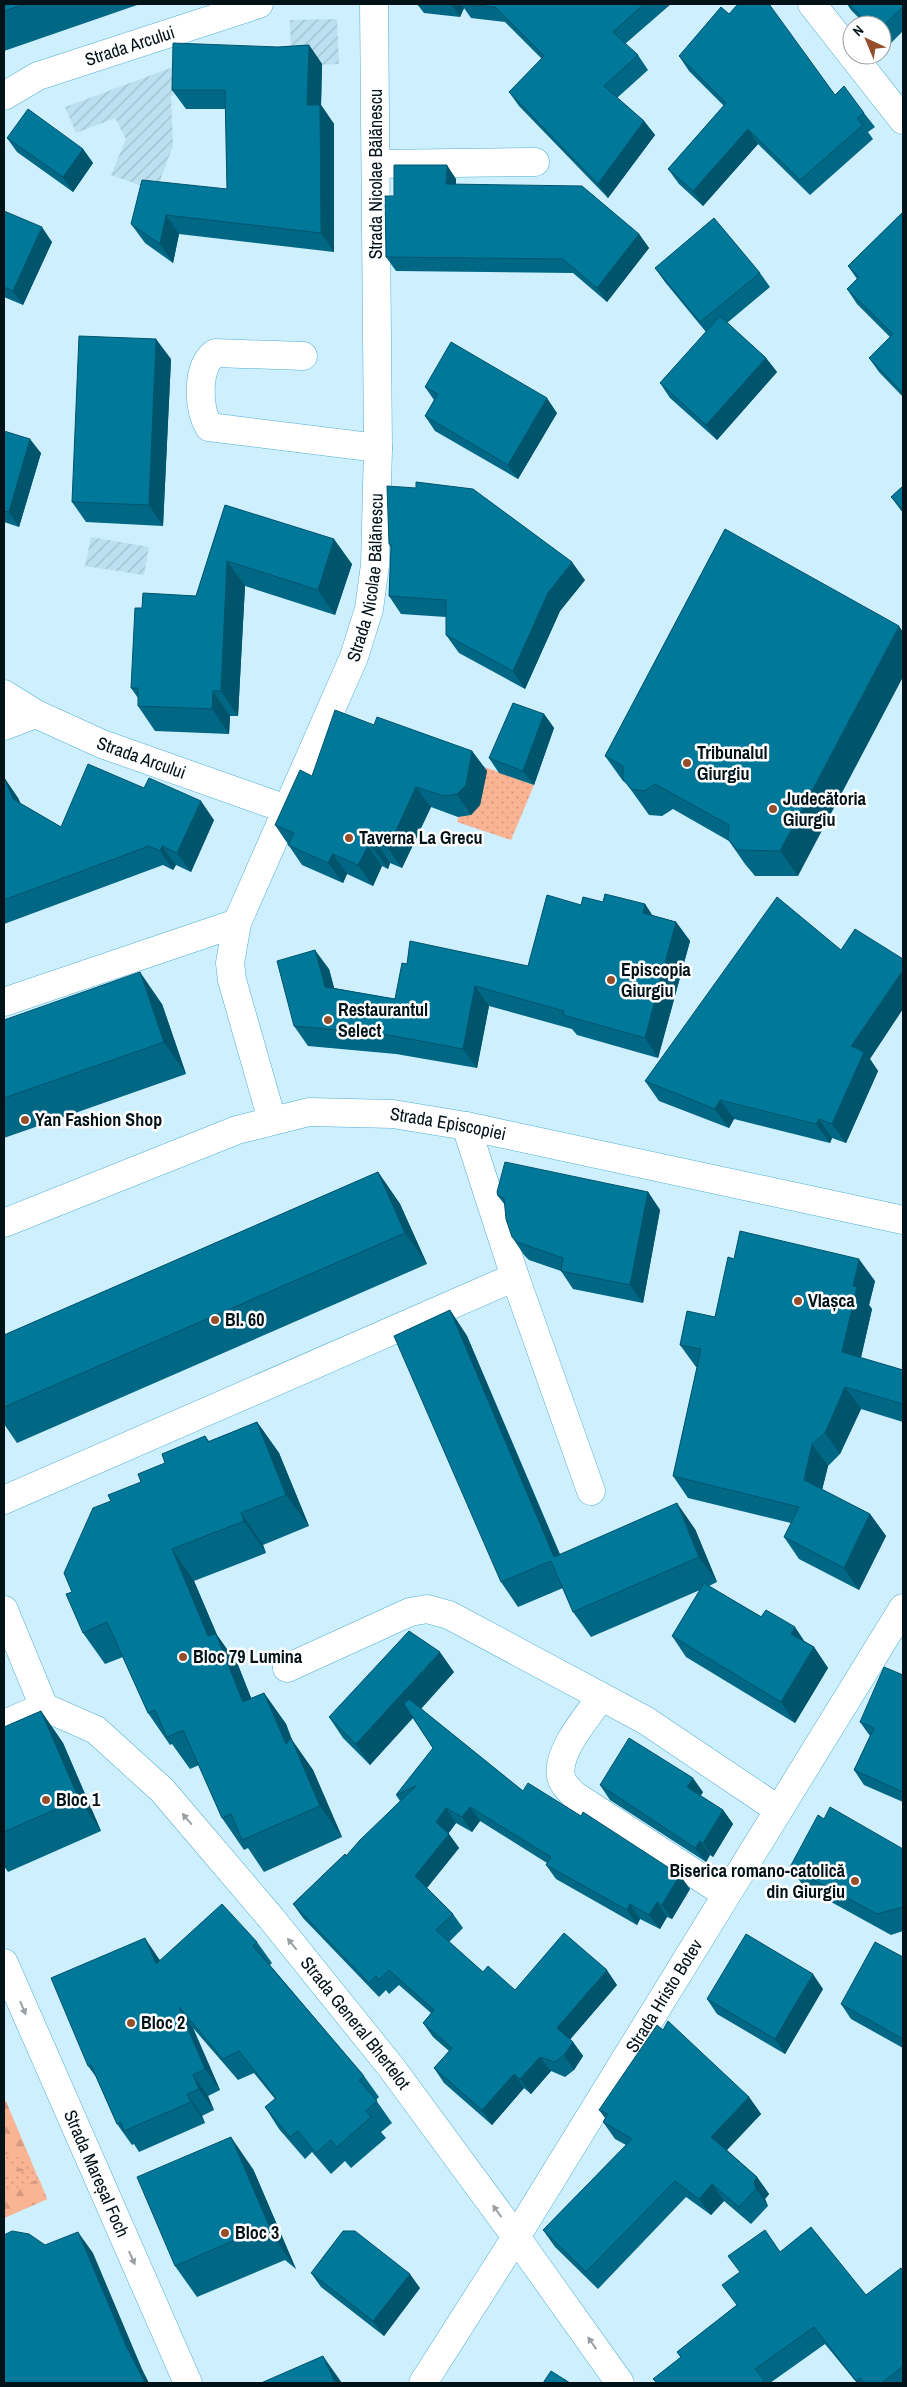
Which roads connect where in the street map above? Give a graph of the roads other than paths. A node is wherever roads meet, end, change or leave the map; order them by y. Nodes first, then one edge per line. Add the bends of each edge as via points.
1 (259, 4) edge
2 (374, 4) edge
3 (812, 4) edge
4 (842, 42) edge
5 (860, 65) edge
6 (4, 96) edge
7 (903, 120) edge
8 (534, 162) dead end
9 (376, 164) junction
10 (303, 356) dead end
11 (378, 448) junction
12 (4, 694) edge
13 (36, 714) junction
14 (4, 726) edge
15 (286, 809) junction
16 (237, 923) junction
17 (4, 1002) edge
18 (272, 1120) junction
19 (466, 1126) junction
20 (903, 1220) edge
21 (4, 1223) edge
22 (515, 1277) junction
23 (591, 1491) dead end
24 (4, 1500) edge
25 (903, 1608) edge
26 (4, 1610) edge
27 (287, 1668) dead end
28 (601, 1697) junction
29 (44, 1707) junction
30 (4, 1724) edge
31 (779, 1810) junction
32 (726, 1894) junction
33 (4, 1964) edge
34 (516, 2237) junction
35 (188, 2383) edge
36 (423, 2383) edge
37 (620, 2383) edge

1 - 6 street, Strada Arcului via 38,76
2 - 9 street, Strada Nicolae Bălănescu
3 - 4 street
5 - 7 street
8 - 9 street
9 - 11 street, Strada Nicolae Bălănescu
10 - 11 street via 215,353 208,358 202,380 203,417 209,427
11 - 15 street, Strada Nicolae Bălănescu via 375,565 369,609 354,658
12 - 13 street, Strada Arcului
13 - 14 street
13 - 15 street, Strada Arcului via 102,744
15 - 16 street, Strada Nicolae Bălănescu
16 - 17 street
16 - 18 street, Strada Nicolae Bălănescu via 230,963 232,980
18 - 19 street, Strada Episcopiei via 309,1112 355,1112 393,1114
18 - 21 street, Strada Episcopiei via 194,1146
19 - 20 street, Strada Episcopiei
19 - 22 street
22 - 23 street
22 - 24 street
25 - 31 street, Strada Hristo Botev
26 - 29 street
27 - 28 street via 410,1612 427,1609 449,1615
28 - 31 street via 650,1723
28 - 32 street via 562,1754 561,1777 567,1788
29 - 30 street
34 -> 29 street, Strada General Bhertelot via 391,2068 272,1918 162,1790 96,1730
31 - 32 street, Strada Hristo Botev
32 - 34 street, Strada Hristo Botev
33 -> 35 street, Strada Mareșal Foch
34 - 36 street, Strada Hristo Botev
37 -> 34 street, Strada General Bhertelot

